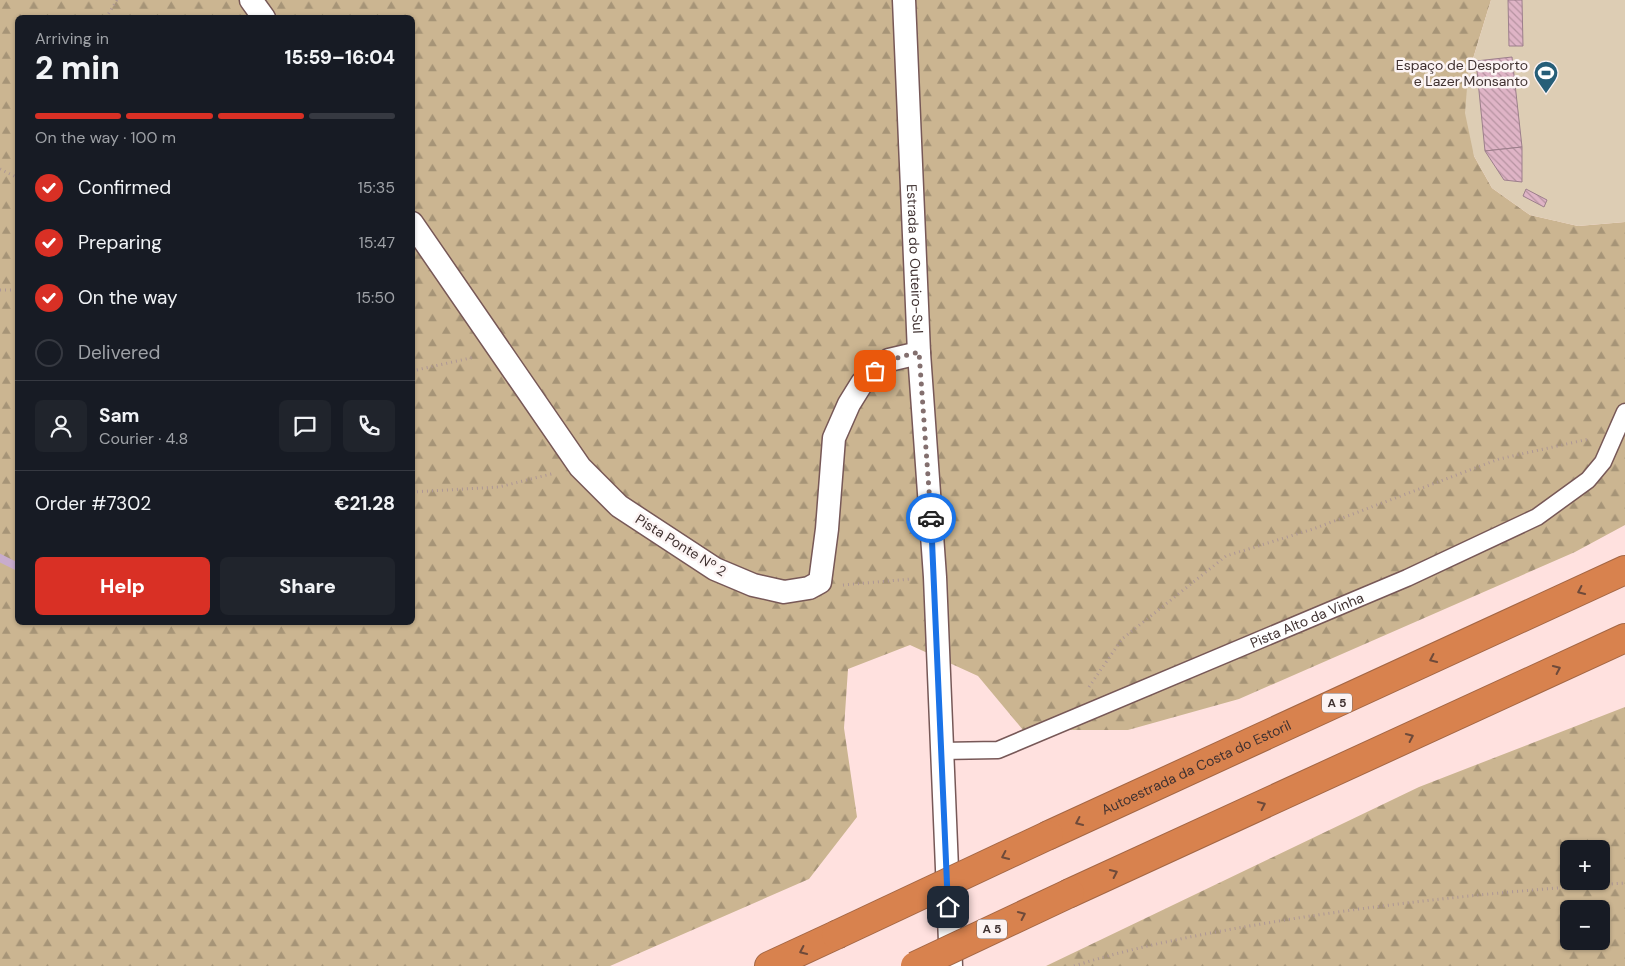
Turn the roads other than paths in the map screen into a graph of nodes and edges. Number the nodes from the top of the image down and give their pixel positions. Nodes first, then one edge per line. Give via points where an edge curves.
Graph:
1 (252, 0) edge
2 (904, 0) edge
3 (262, 15) edge
4 (415, 227) edge
5 (919, 352) junction
6 (1625, 412) edge
7 (1625, 570) edge
8 (1625, 638) edge
9 (1625, 653) edge
10 (1584, 657) junction
11 (941, 751) junction
12 (770, 966) edge
13 (915, 966) edge
14 (951, 966) edge

1 - 3 street
2 - 5 street, Estrada do Outeiro-Sul
4 - 5 street, Pista Ponte Nº 2 via 580,466 620,506 715,570 753,586 784,592 808,588 820,582 834,438 862,383 889,360
5 - 11 street, Estrada do Outeiro-Sul via 935,578
6 - 11 street, Pista Alto da Vinha via 1603,462 1588,480 1537,517 1407,578 998,750
7 -> 12 highway, Autoestrada da Costa do Estoril / A 5, bridge
8 - 10 highway, A 5
9 - 10 highway
13 -> 10 highway, A 5, bridge
11 - 14 street, Estrada do Outeiro-Sul

